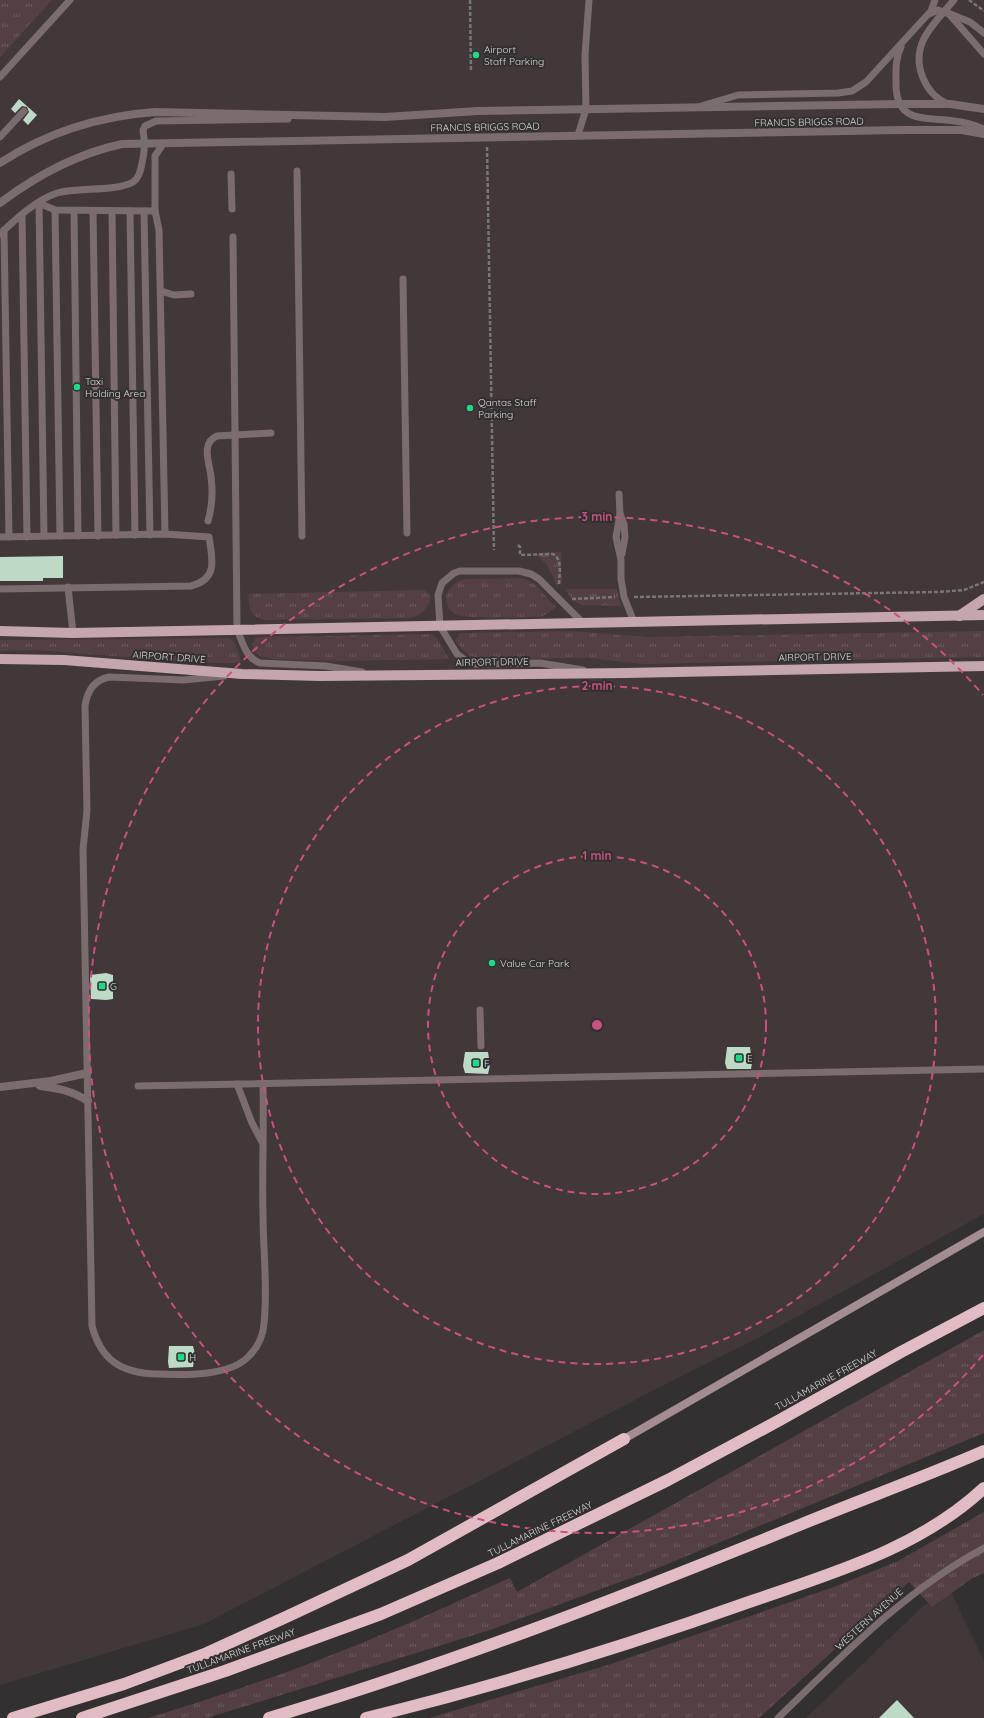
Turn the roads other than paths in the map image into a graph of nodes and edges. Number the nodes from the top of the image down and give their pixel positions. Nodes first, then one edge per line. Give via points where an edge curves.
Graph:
1 (70, 0) edge
2 (589, 0) edge
3 (935, 0) edge
4 (954, 0) edge
5 (944, 11) junction
6 (926, 17) junction
7 (984, 33) edge
8 (906, 38) junction
9 (984, 54) edge
10 (0, 77) edge
11 (900, 104) junction
12 (950, 104) junction
13 (696, 107) junction
14 (586, 109) junction
15 (984, 109) edge
16 (24, 111) dead end
17 (385, 117) junction
18 (984, 129) edge
19 (984, 134) edge
20 (578, 136) junction
21 (0, 138) edge
22 (163, 144) junction
23 (146, 145) junction
24 (0, 163) edge
25 (296, 171) dead end
26 (231, 174) dead end
27 (0, 203) edge
28 (39, 203) junction
29 (232, 209) dead end
30 (55, 210) junction
31 (74, 211) junction
32 (93, 211) junction
33 (112, 211) junction
34 (130, 211) junction
35 (144, 211) junction
36 (155, 211) junction
37 (22, 215) junction
38 (2, 232) edge
39 (233, 237) dead end
40 (403, 279) dead end
41 (161, 291) junction
42 (191, 294) dead end
43 (271, 433) dead end
44 (234, 434) junction
45 (619, 494) dead end
46 (208, 521) dead end
47 (407, 533) dead end
48 (165, 534) junction
49 (116, 535) junction
50 (135, 535) junction
51 (150, 535) junction
52 (44, 536) junction
53 (60, 536) junction
54 (78, 536) junction
55 (98, 536) junction
56 (302, 536) dead end
57 (0, 537) edge
58 (9, 537) junction
59 (27, 537) junction
60 (68, 587) junction
61 (0, 589) edge
62 (984, 599) edge
63 (984, 615) edge
64 (959, 616) junction
65 (582, 622) junction
66 (634, 622) junction
67 (440, 626) junction
68 (237, 630) junction
69 (0, 631) edge
70 (73, 633) junction
71 (0, 659) edge
72 (984, 666) edge
73 (596, 672) junction
74 (242, 674) junction
75 (382, 676) junction
76 (480, 1010) dead end
77 (481, 1046) dead end
78 (984, 1069) edge
79 (87, 1073) junction
80 (29, 1084) junction
81 (237, 1084) junction
82 (263, 1084) junction
83 (138, 1086) dead end
84 (0, 1087) edge
85 (88, 1101) junction
86 (262, 1142) junction
87 (984, 1232) edge
88 (984, 1308) edge
89 (624, 1439) joint
90 (984, 1451) edge
91 (984, 1488) edge
92 (984, 1548) edge
93 (13, 1718) edge
94 (82, 1718) edge
95 (269, 1718) edge
96 (366, 1718) edge
97 (778, 1718) edge

1 - 10 lane
2 - 14 lane
3 - 6 lane
4 - 5 lane
5 - 6 lane via 938,10
5 - 7 lane via 970,22
5 - 9 lane
5 - 12 lane via 922,42 918,60 925,85 940,100
6 - 8 lane
8 - 11 lane via 896,59 896,91
8 - 13 lane via 866,82 852,91 738,95
11 - 12 street, FRANCIS BRIGGS ROAD
11 - 13 street, FRANCIS BRIGGS ROAD
11 - 18 lane via 915,118 960,122
12 - 15 street, FRANCIS BRIGGS ROAD
13 - 14 street, FRANCIS BRIGGS ROAD
14 - 17 street, FRANCIS BRIGGS ROAD via 478,111
14 - 20 lane
16 - 21 lane
17 - 23 lane via 156,120 143,130
17 - 24 street, FRANCIS BRIGGS ROAD via 131,113 60,132
19 - 20 street, FRANCIS BRIGGS ROAD via 962,130 920,130
20 - 22 street, FRANCIS BRIGGS ROAD
22 - 23 street, FRANCIS BRIGGS ROAD
22 - 36 lane via 156,156
23 - 27 street, FRANCIS BRIGGS ROAD via 122,144 85,154 34,179
23 - 28 lane via 139,176 133,181 122,185 59,193
25 - 56 lane
26 - 29 lane
28 - 30 lane
28 - 37 lane
28 - 52 lane
30 - 31 lane
30 - 53 lane
31 - 32 lane
31 - 54 lane
32 - 33 lane
32 - 55 lane
33 - 34 lane
33 - 49 lane
34 - 35 lane
34 - 50 lane
35 - 36 lane
35 - 51 lane
36 - 41 lane via 159,230
37 - 38 lane
37 - 59 lane
38 - 58 lane
39 - 44 lane
40 - 47 lane
41 - 42 lane via 174,295
41 - 48 lane
43 - 44 lane
44 - 46 lane via 214,437 208,446 208,467 212,478
44 - 68 lane
45 - 66 lane via 625,537 621,579 624,597
48 - 51 lane
48 - 60 lane via 209,537 212,569 206,579 191,586
49 - 50 lane
49 - 55 lane
50 - 51 lane
52 - 53 lane
52 - 59 lane
53 - 54 lane
54 - 55 lane
57 - 58 lane
58 - 59 lane
60 - 61 lane
60 - 70 lane
62 - 64 main road
63 - 64 main road
64 - 66 main road
65 - 66 main road
65 - 67 main road
65 - 67 lane via 531,574 519,570 460,571 447,577 439,588
67 - 68 main road
67 - 73 lane via 453,650 468,662 540,663
68 - 70 main road
68 - 75 lane via 250,658 260,663 326,666
69 - 70 main road
71 - 74 main road, AIRPORT DRIVE via 64,660
72 - 73 main road, AIRPORT DRIVE
73 - 75 main road, AIRPORT DRIVE
74 - 75 main road, AIRPORT DRIVE
74 - 79 lane via 184,680 109,677 98,681 88,692 85,706 87,811 83,849
76 - 77 lane
78 - 82 lane
79 - 80 street
79 - 85 lane
80 - 84 street
80 - 85 street via 63,1089
81 - 82 lane
81 - 83 lane
81 - 86 lane
82 - 86 lane
85 - 86 lane via 92,1326 100,1347 114,1363 138,1374 197,1373 229,1368 249,1356 261,1338 264,1310
87 - 89 street
88 - 94 highway, TULLAMARINE FREEWAY via 668,1480 498,1564 381,1614 225,1671
89 - 93 highway via 408,1560 286,1618 207,1653 124,1684
90 - 95 highway via 637,1591 458,1658
91 - 96 highway via 914,1537 853,1566 587,1656
92 - 97 lane, WESTERN AVENUE via 928,1582 893,1609

